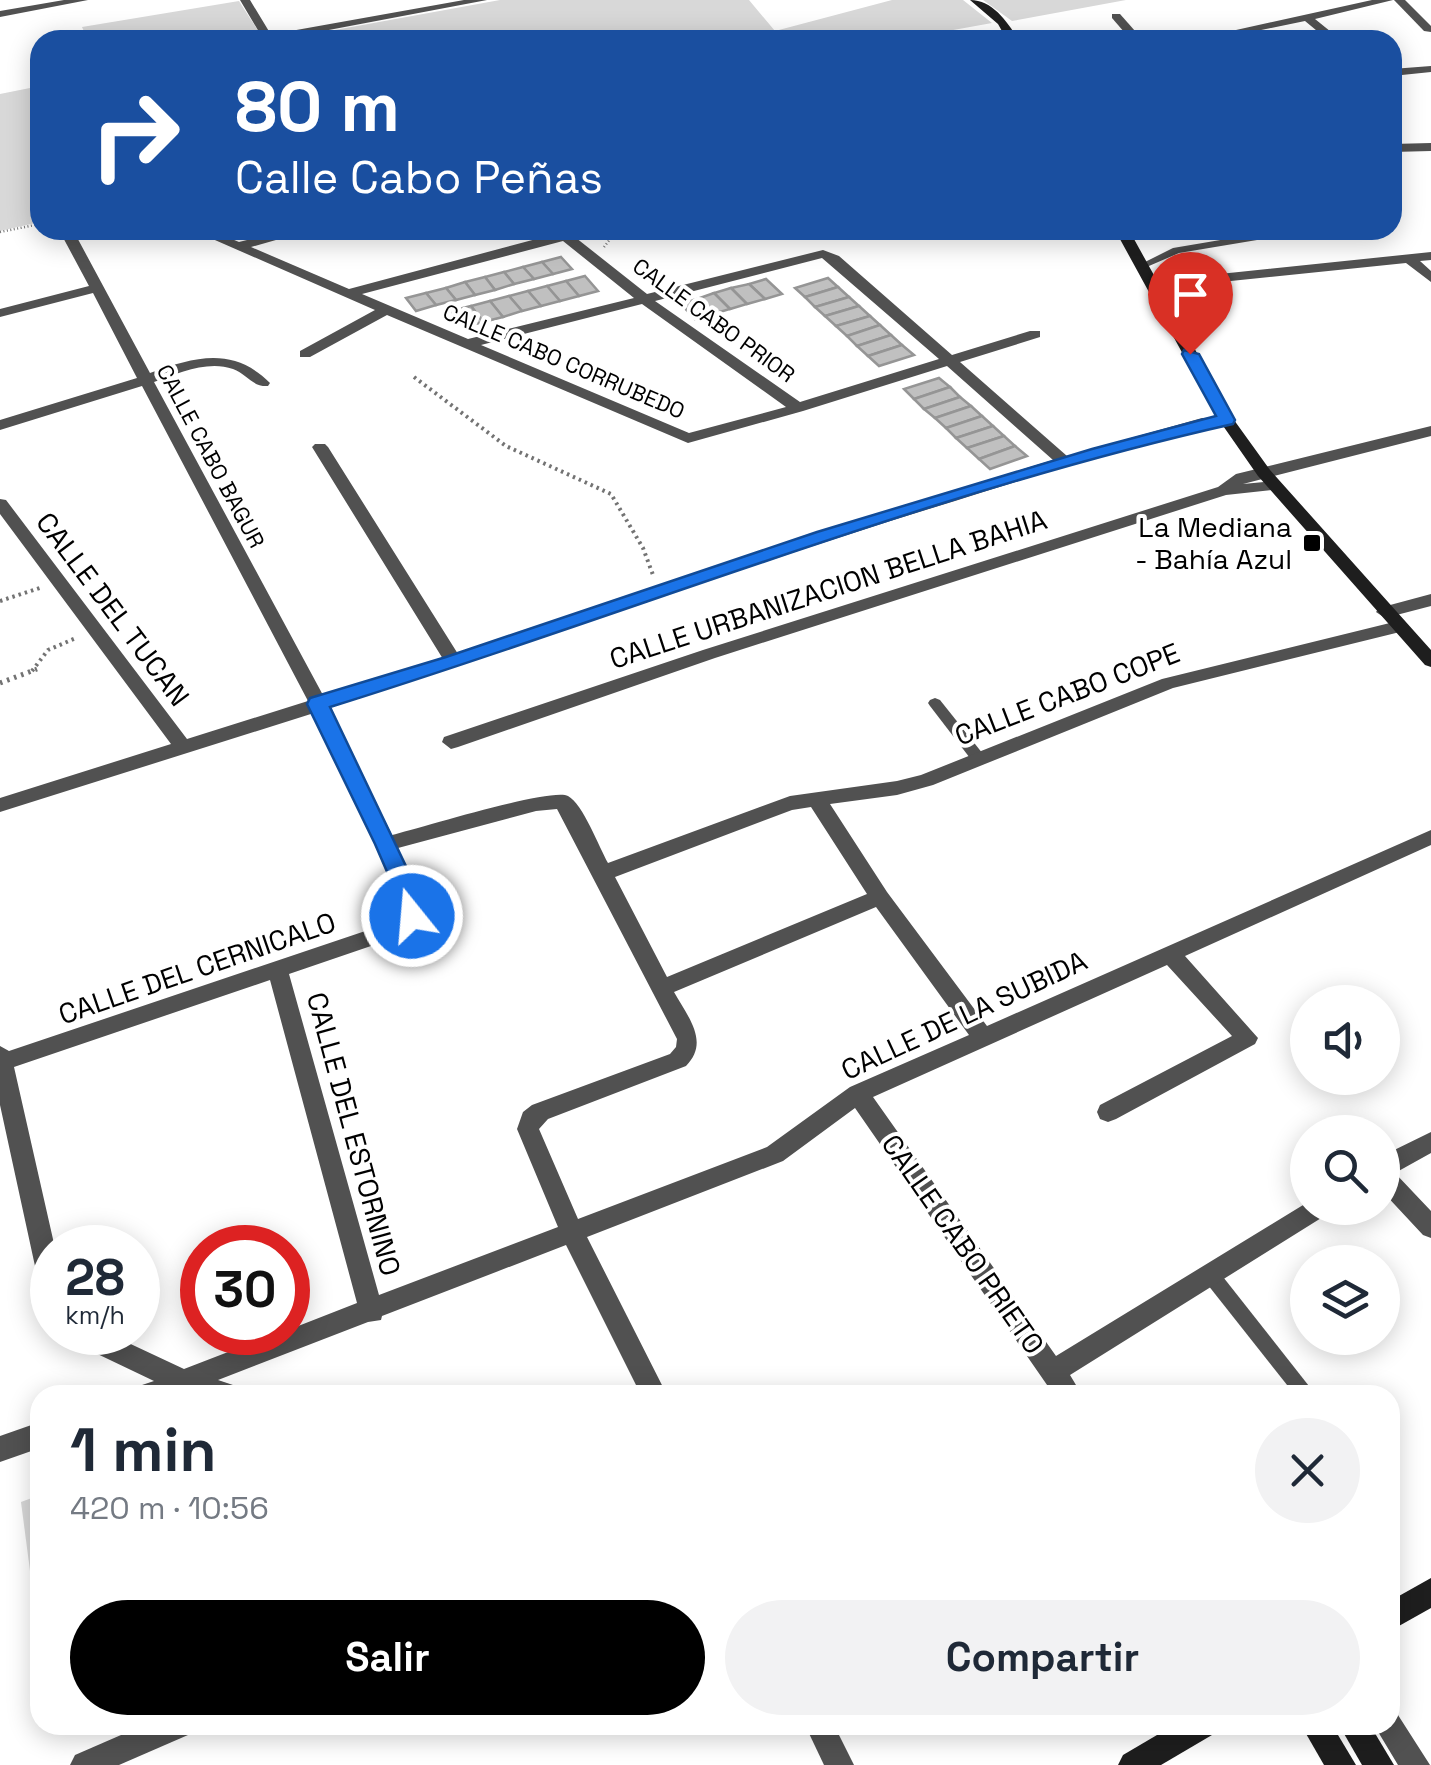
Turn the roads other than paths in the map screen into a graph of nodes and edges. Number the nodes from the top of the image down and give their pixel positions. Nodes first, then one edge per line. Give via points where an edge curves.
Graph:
1 (83, 0) edge
2 (245, 0) edge
3 (482, 0) edge
4 (975, 0) edge
5 (1302, 0) edge
6 (1388, 0) edge
7 (1399, 0) edge
8 (0, 14) edge
9 (1116, 16) dead end
10 (1315, 16) junction
11 (1255, 27) junction
12 (1428, 29) dead end
13 (264, 30) edge
14 (313, 30) edge
15 (1007, 30) edge
16 (1128, 30) edge
17 (1242, 30) edge
18 (1258, 30) edge
19 (1327, 30) edge
20 (1431, 69) edge
21 (1402, 71) edge
22 (1431, 147) edge
23 (1402, 148) edge
24 (71, 240) edge
25 (221, 240) edge
26 (265, 240) edge
27 (538, 240) edge
28 (571, 240) edge
29 (1128, 240) edge
30 (1240, 240) edge
31 (237, 247) junction
32 (1431, 256) edge
33 (1409, 258) junction
34 (1142, 266) junction
35 (1431, 278) edge
36 (1153, 285) junction
37 (96, 288) junction
38 (350, 294) junction
39 (644, 300) junction
40 (387, 309) junction
41 (0, 312) edge
42 (1035, 334) dead end
43 (467, 344) junction
44 (306, 354) dead end
45 (949, 361) junction
46 (144, 378) junction
47 (264, 383) dead end
48 (798, 408) junction
49 (1227, 420) junction
50 (0, 425) edge
51 (1431, 431) edge
52 (320, 446) dead end
53 (1064, 462) junction
54 (1263, 472) junction
55 (1275, 486) junction
56 (1224, 490) junction
57 (0, 504) edge
58 (1431, 600) edge
59 (1391, 619) junction
60 (1431, 661) edge
61 (454, 662) junction
62 (318, 704) junction
63 (935, 704) dead end
64 (451, 742) dead end
65 (182, 746) junction
66 (978, 758) junction
67 (815, 797) junction
68 (0, 805) edge
69 (1431, 837) edge
70 (386, 844) junction
71 (603, 874) junction
72 (880, 897) junction
73 (1170, 954) junction
74 (278, 971) junction
75 (660, 988) junction
76 (981, 1035) junction
77 (1, 1060) edge
78 (858, 1094) junction
79 (1108, 1112) dead end
80 (1431, 1142) edge
81 (1400, 1161) edge
82 (1400, 1192) edge
83 (38, 1225) edge
84 (1290, 1225) edge
85 (1431, 1227) edge
86 (573, 1234) junction
87 (1210, 1274) junction
88 (372, 1312) junction
89 (126, 1355) edge
90 (1052, 1372) junction
91 (184, 1382) junction
92 (176, 1385) edge
93 (194, 1385) edge
94 (649, 1385) edge
95 (1062, 1385) edge
96 (1299, 1385) edge
97 (30, 1438) edge
98 (0, 1449) edge
99 (1431, 1592) edge
100 (1400, 1610) edge
101 (154, 1735) edge
102 (824, 1735) edge
103 (1177, 1735) edge
104 (1322, 1735) edge
105 (1360, 1735) edge
106 (1394, 1735) edge
107 (84, 1765) edge
108 (839, 1765) edge
109 (1133, 1765) edge
110 (1341, 1765) edge
111 (1379, 1765) edge
112 (1414, 1765) edge

1 - 8 street
2 - 13 street
3 - 14 street
4 - 15 street
5 - 10 street
6 - 10 street
7 - 12 street
9 - 16 street
10 - 11 street
10 - 19 street
11 - 17 street
11 - 18 street
20 - 21 street
22 - 23 street
24 - 37 street, CALLE CABO BAGUR
25 - 31 street, CALLE CABO CORRUBEDO
26 - 31 street
27 - 38 street
28 - 39 street, CALLE CABO PRIOR
29 - 34 street
30 - 34 lane via 1177,250
31 - 38 street, CALLE CABO CORRUBEDO
32 - 33 street
33 - 35 street
33 - 36 street
34 - 36 street
36 - 49 street
37 - 41 street
37 - 46 street, CALLE CABO BAGUR
38 - 40 street, CALLE CABO CORRUBEDO
39 - 43 street
39 - 45 street via 823,254
39 - 48 street, CALLE CABO PRIOR
40 - 43 street, CALLE CABO CORRUBEDO
40 - 44 street
42 - 45 street, CALLE CABO CORRUBEDO
43 - 48 street, CALLE CABO CORRUBEDO via 678,437 708,436
45 - 48 street, CALLE CABO CORRUBEDO
45 - 53 street
46 - 47 street via 216,360 236,364
46 - 50 street
46 - 62 street, CALLE CABO BAGUR
49 - 53 street
49 - 54 street
51 - 54 street, CALLE URBANIZACION BELLA BAHIA
52 - 61 street
53 - 61 street
54 - 55 street
54 - 56 street, CALLE URBANIZACION BELLA BAHIA
55 - 56 street, CALLE URBANIZACION BELLA BAHIA
55 - 59 street
56 - 64 street, CALLE URBANIZACION BELLA BAHIA
57 - 65 street, CALLE DEL TUCAN
58 - 59 street, CALLE CABO COPE
59 - 60 street
59 - 66 street, CALLE CABO COPE via 1168,683
61 - 62 street
62 - 65 street
62 - 70 street, CALLE DEL CERNICALO
63 - 66 lane
65 - 68 street
66 - 67 street, CALLE CABO COPE via 897,788
67 - 71 street, CALLE CABO COPE
67 - 72 street
69 - 73 street, CALLE DE LA SUBIDA
70 - 71 street via 562,801
70 - 74 street, CALLE DEL CERNICALO via 413,904 408,922
71 - 75 street
72 - 75 street
72 - 76 street
73 - 76 street, CALLE DE LA SUBIDA
73 - 79 street via 1247,1038
74 - 77 street, CALLE DEL CERNICALO
74 - 88 street, CALLE DEL ESTORNINO
75 - 86 street via 688,1039 683,1056 540,1112 529,1124
76 - 78 street, CALLE DE LA SUBIDA
77 - 83 street
78 - 86 street, CALLE DE LA SUBIDA via 775,1154
78 - 90 street, CALLE CABO PRIETO
80 - 81 street
82 - 85 street
84 - 87 street
86 - 88 street, CALLE DE LA SUBIDA
86 - 94 street
87 - 90 street
87 - 96 lane
88 - 91 street, CALLE DE LA SUBIDA
89 - 91 street
90 - 95 street, CALLE CABO PRIETO
91 - 92 street, CALLE DE LA SUBIDA
91 - 93 street
97 - 98 street
99 - 100 street
101 - 107 street
102 - 108 street
103 - 109 street
104 - 110 street
105 - 111 street
106 - 112 street

